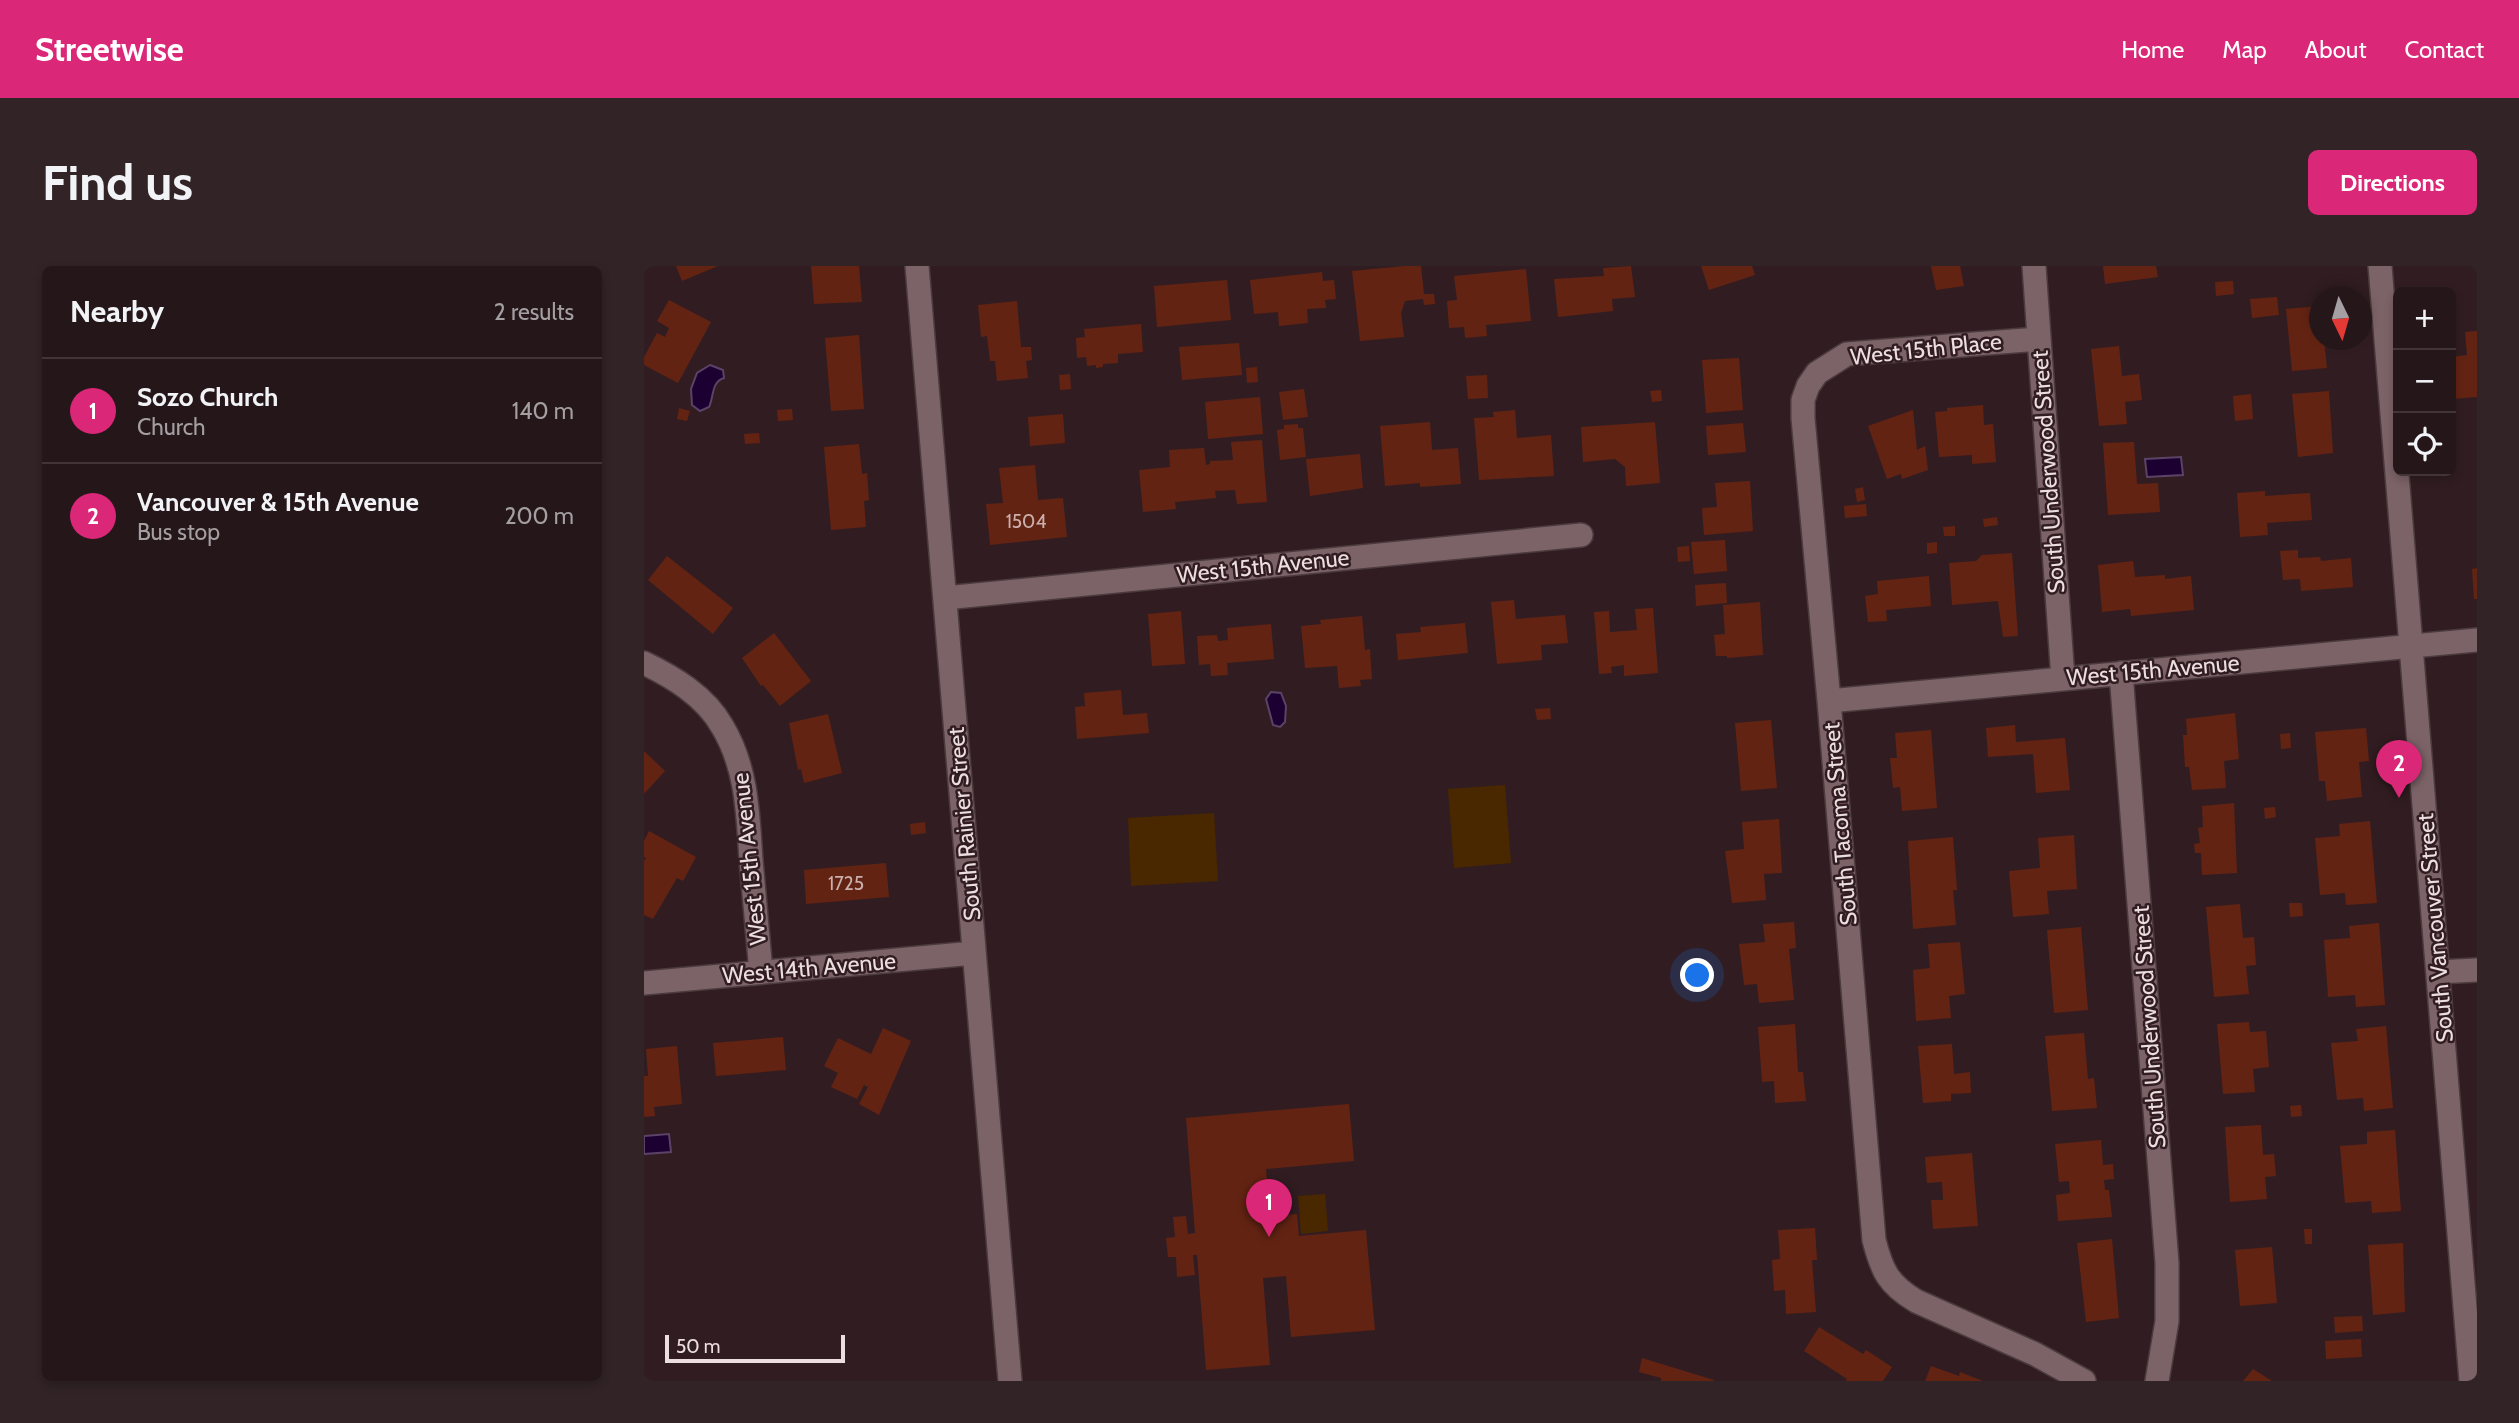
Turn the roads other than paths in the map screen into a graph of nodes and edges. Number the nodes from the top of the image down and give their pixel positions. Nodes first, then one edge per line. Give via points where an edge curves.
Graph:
1 (917, 266) edge
2 (2034, 266) edge
3 (2380, 266) edge
4 (2039, 339) junction
5 (1817, 373) joint
6 (1581, 536) dead end
7 (945, 597) junction
8 (2477, 640) edge
9 (2412, 646) junction
10 (644, 663) edge
11 (2121, 673) junction
12 (2063, 679) junction
13 (1829, 701) junction
14 (974, 953) junction
15 (2477, 970) edge
16 (761, 972) junction
17 (2438, 972) junction
18 (644, 983) edge
19 (1010, 1381) edge
20 (2084, 1381) edge
21 (2157, 1381) edge
22 (2471, 1381) edge

1 - 7 street, South Rainier Street
2 - 4 street, South Underwood Street
3 - 9 street, South Vancouver Street
4 - 5 street, West 15th Place via 1847,354
4 - 12 street, South Underwood Street
5 - 13 street, South Tacoma Street via 1805,393 1802,418
6 - 7 street, West 15th Avenue
7 - 14 street, South Rainier Street
8 - 9 street, West 15th Avenue
9 - 11 street, West 15th Avenue
9 - 17 street, South Vancouver Street
10 - 16 street, West 15th Avenue via 673,677 704,703 722,724 734,750 745,785
11 - 12 street, West 15th Avenue
11 - 21 street, South Underwood Street via 2167,1263 2167,1321
12 - 13 street, West 15th Avenue
13 - 20 street, South Tacoma Street via 1874,1240 1880,1263 1899,1290 1916,1301
14 - 16 street, West 14th Avenue
14 - 19 street, South Rainier Street
15 - 17 street
16 - 18 street, West 14th Avenue
17 - 22 street, South Vancouver Street

